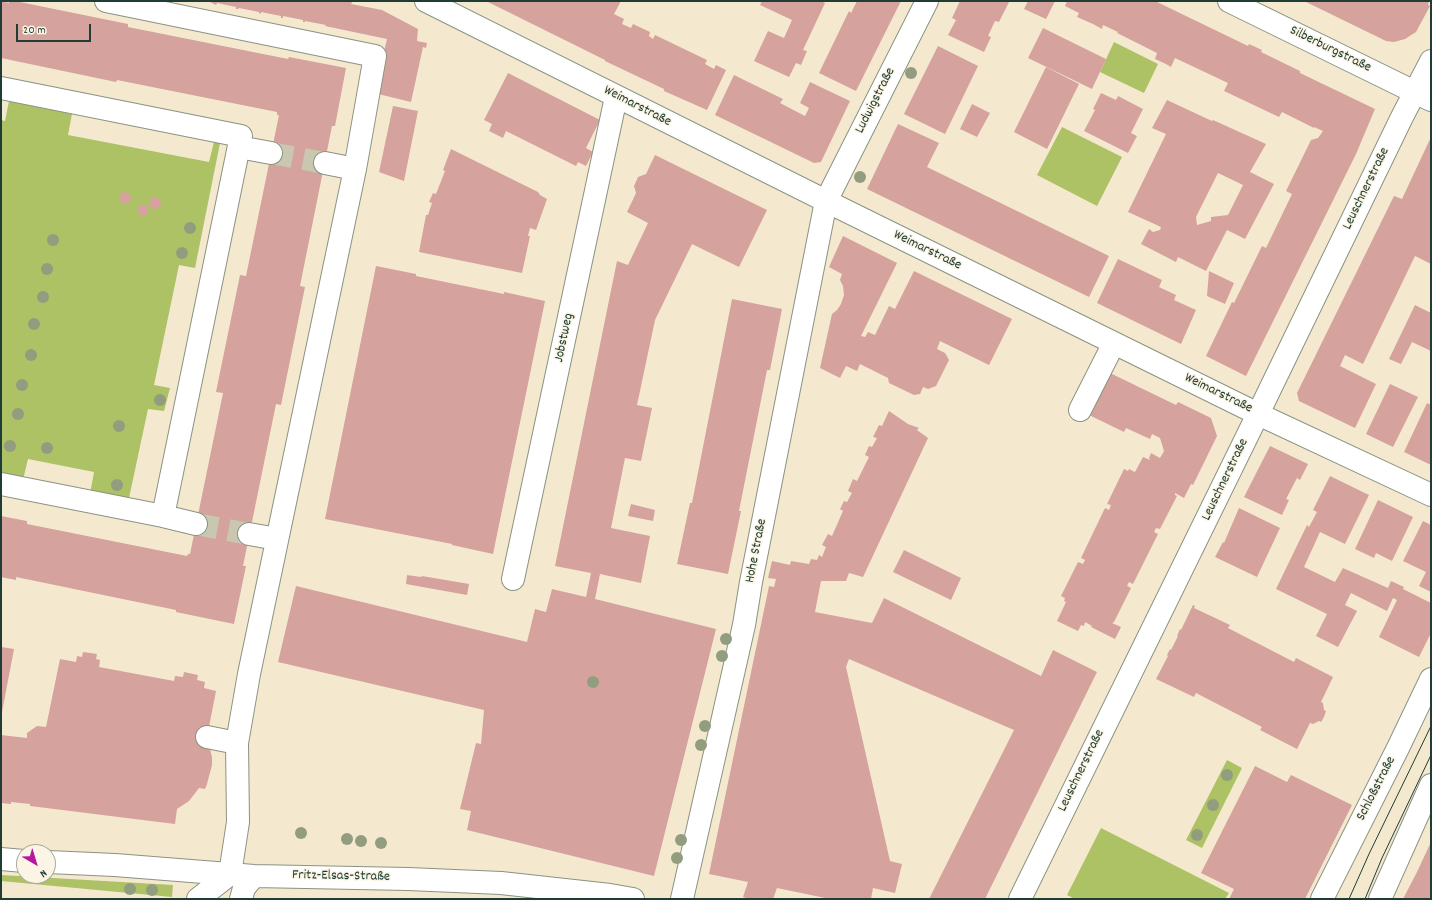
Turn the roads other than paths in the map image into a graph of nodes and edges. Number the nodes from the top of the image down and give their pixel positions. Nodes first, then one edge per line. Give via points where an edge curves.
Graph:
1 (106, 1) edge
2 (426, 1) edge
3 (927, 1) edge
4 (1229, 1) edge
5 (1431, 61) edge
6 (1, 88) edge
7 (1423, 96) edge
8 (616, 97) junction
9 (239, 147) junction
10 (271, 153) tunnel mouth
11 (325, 163) tunnel mouth
12 (355, 169) junction
13 (826, 201) junction
14 (1114, 343) junction
15 (1080, 410) dead end
16 (1258, 414) junction
17 (1, 484) edge
18 (1431, 495) edge
19 (163, 516) junction
20 (196, 524) tunnel mouth
21 (249, 534) tunnel mouth
22 (277, 539) junction
23 (513, 579) dead end
24 (1431, 679) edge
25 (207, 737) dead end
26 (237, 743) junction
27 (1431, 785) edge
28 (1, 859) edge
29 (16, 860) edge
30 (56, 862) edge
31 (230, 874) junction
32 (254, 876) junction
33 (198, 899) edge
34 (241, 899) edge
35 (633, 899) edge
36 (682, 899) edge
37 (1020, 899) edge
38 (1322, 899) edge
39 (1380, 899) edge

1 - 12 street via 375,56
2 - 8 street, Weimarstraße
3 - 13 street, Ludwigstraße
4 - 7 street, Silberburgstraße
5 - 7 street, Leuschnerstraße
6 - 9 street via 241,136
7 - 16 street, Leuschnerstraße
8 - 13 street, Weimarstraße
8 - 23 street, Jobstweg
9 - 10 street
9 - 19 street
11 - 12 street
12 - 22 street
13 - 14 street, Weimarstraße
13 - 36 street, Hohe Straße via 744,625
14 - 15 street
14 - 16 street, Weimarstraße
16 - 18 street, Weimarstraße
16 - 37 street, Leuschnerstraße
17 - 19 street
19 - 20 street
21 - 22 street
22 - 26 street
24 - 38 street, Schloßstraße
25 - 26 street
26 - 31 street via 238,822
27 - 39 street
28 - 29 street
30 - 31 street, Fritz-Elsas-Straße
31 - 32 street, Fritz-Elsas-Straße
31 - 33 street
32 - 34 street via 244,888
32 - 35 street, Fritz-Elsas-Straße via 501,883

